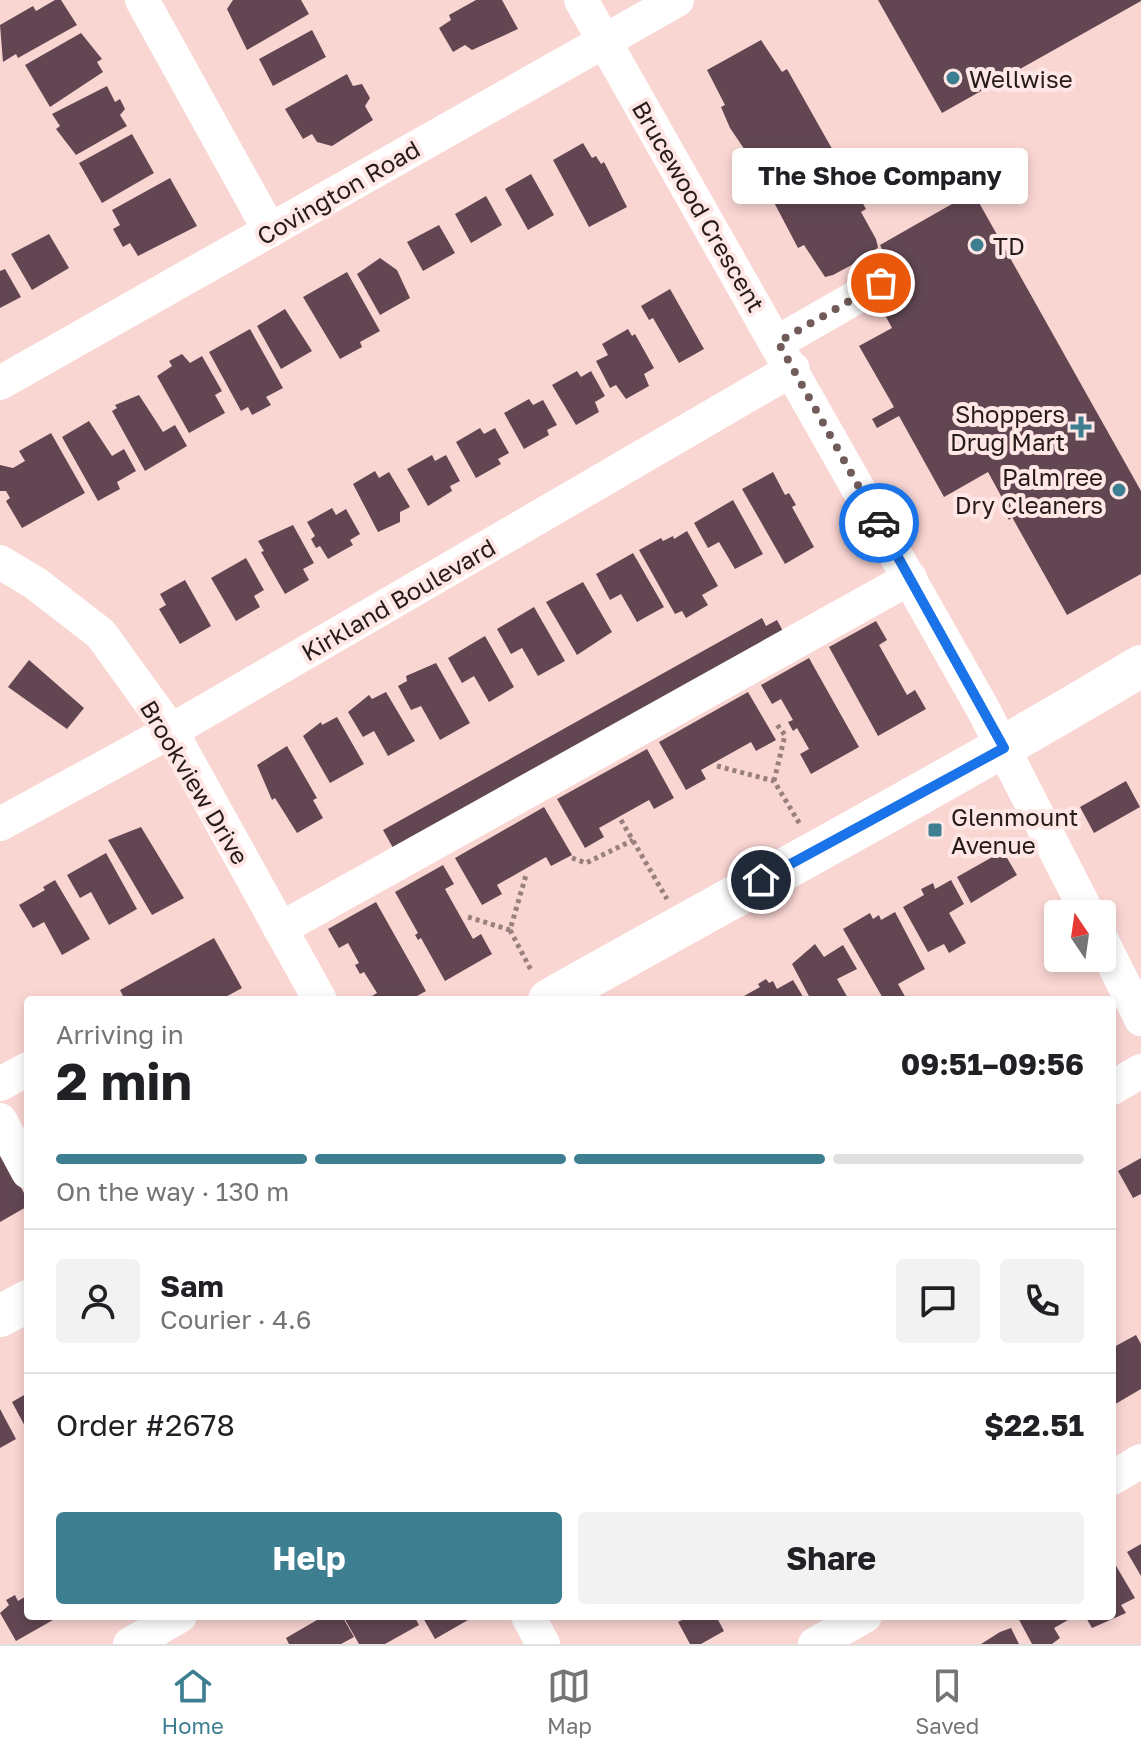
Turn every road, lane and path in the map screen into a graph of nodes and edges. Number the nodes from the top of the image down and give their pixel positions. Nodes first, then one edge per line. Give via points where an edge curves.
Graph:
1 (142, 0) edge
2 (581, 0) edge
3 (677, 0) edge
4 (604, 40) junction
5 (270, 231) junction
6 (881, 283) dead end
7 (786, 356) junction
8 (0, 383) edge
9 (0, 562) edge
10 (910, 578) junction
11 (1141, 666) edge
12 (775, 722) dead end
13 (171, 731) junction
14 (1004, 748) junction
15 (717, 766) dead end
16 (774, 781) junction
17 (621, 820) dead end
18 (0, 824) edge
19 (633, 840) junction
20 (815, 850) junction
21 (572, 858) dead end
22 (526, 875) dead end
23 (1081, 900) edge
24 (468, 917) dead end
25 (682, 925) junction
26 (280, 929) junction
27 (510, 930) junction
28 (1116, 969) edge
29 (542, 988) edge
30 (318, 996) edge
31 (1141, 1019) edge
32 (24, 1071) edge
33 (1141, 1071) edge
34 (0, 1084) edge
35 (1116, 1086) edge
36 (0, 1120) edge
37 (24, 1165) edge
38 (24, 1303) edge
39 (0, 1316) edge
40 (1141, 1461) edge
41 (1116, 1476) edge
42 (173, 1620) edge
43 (530, 1620) edge
44 (858, 1620) edge
45 (130, 1644) edge
46 (543, 1644) edge
47 (815, 1644) edge

1 - 5 street
2 - 4 street, Brucewood Crescent
3 - 4 street, Covington Road
4 - 5 street, Covington Road
4 - 7 street, Brucewood Crescent
5 - 8 street, Covington Road
6 - 7 street, Kirkland Boulevard
7 - 10 street, Brucewood Crescent
7 - 13 street, Kirkland Boulevard
9 - 13 street, Brookview Drive via 101,634
10 - 14 street, Brucewood Crescent
10 - 26 street
11 - 14 main road
12 - 16 path via 785,735
13 - 18 street, Kirkland Boulevard
13 - 26 street, Brookview Drive
14 - 20 main road
14 - 23 street
15 - 16 path
16 - 20 path
17 - 19 path
19 - 21 path via 586,863
19 - 25 path
20 - 25 main road
22 - 27 path
24 - 27 path
25 - 29 main road
26 - 30 street, Brookview Drive
27 - 29 path
28 - 31 street
32 - 34 street
33 - 35 street
36 - 37 street
38 - 39 main road
40 - 41 street
42 - 45 street
43 - 46 street
44 - 47 street

